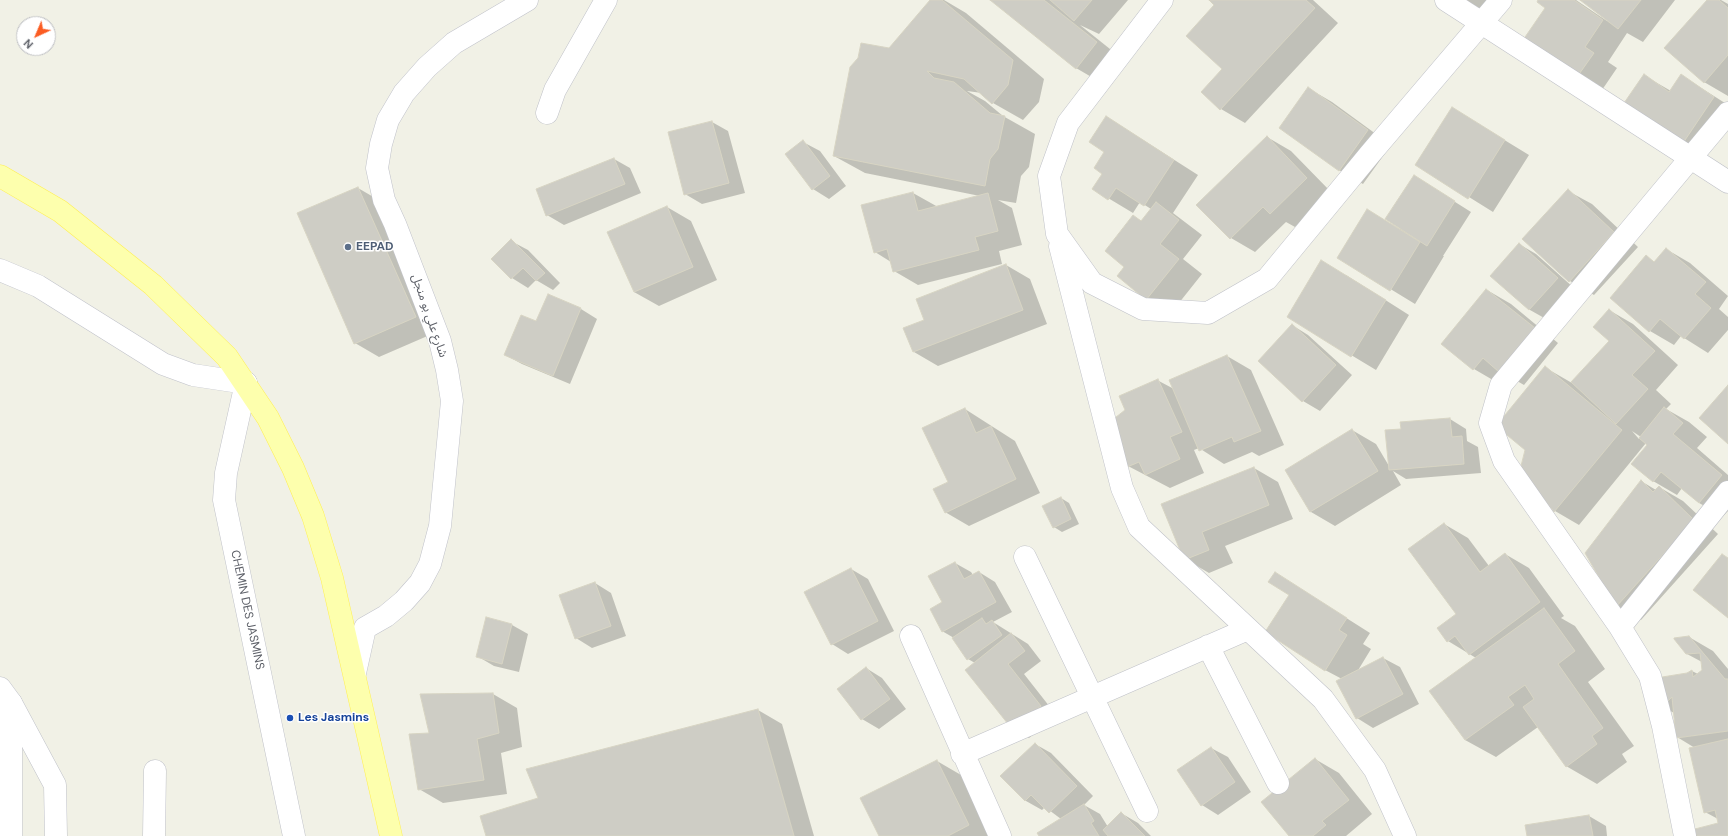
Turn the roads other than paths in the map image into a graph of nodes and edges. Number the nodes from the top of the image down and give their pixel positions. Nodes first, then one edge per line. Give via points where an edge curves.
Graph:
1 (527, 0) edge
2 (606, 0) edge
3 (1162, 0) edge
4 (1446, 0) edge
5 (1501, 0) edge
6 (1482, 22) junction
7 (1728, 112) edge
8 (547, 113) dead end
9 (1692, 158) junction
10 (0, 176) edge
11 (1728, 182) edge
12 (1057, 234) junction
13 (0, 270) edge
14 (246, 383) junction
15 (1728, 492) edge
16 (1025, 557) dead end
17 (1620, 627) junction
18 (1248, 629) junction
19 (911, 636) dead end
20 (1208, 646) junction
21 (355, 673) junction
22 (6, 696) edge
23 (1091, 698) junction
24 (962, 754) junction
25 (155, 771) dead end
26 (1278, 783) dead end
27 (1147, 811) dead end
28 (11, 836) edge
29 (56, 836) edge
30 (154, 836) edge
31 (294, 836) edge
32 (392, 836) edge
33 (1000, 836) edge
34 (1405, 836) edge
35 (1685, 836) edge

1 - 21 street, شارع علي بو منجل via 454,43 427,67 404,93 388,120 381,144 377,168 384,200 440,341 452,401 440,526 430,564 420,583 404,600 386,616 365,628
2 - 8 street via 555,90
3 - 12 street via 1068,123 1048,176
4 - 6 street
5 - 6 street
6 - 9 street
6 - 12 street via 1267,279 1208,313 1143,309 1092,283
7 - 9 street
9 - 11 street
9 - 17 street via 1501,385 1490,423 1504,461
10 - 14 main road via 60,210 153,285 227,357
12 - 18 street via 1122,488 1139,527
13 - 14 street via 38,286 163,364 193,375
14 - 21 main road via 268,418 313,516 332,578
14 - 31 street, CHEMIN DES JASMINS via 226,473 224,500
15 - 17 street
16 - 23 street
17 - 35 street via 1650,676 1663,726
18 - 20 street
18 - 34 street via 1324,699 1375,770
19 - 24 street
20 - 23 street
20 - 26 street
21 - 32 main road
22 - 28 street
22 - 29 street via 55,785
23 - 24 street
23 - 27 street
24 - 33 street
25 - 30 street

